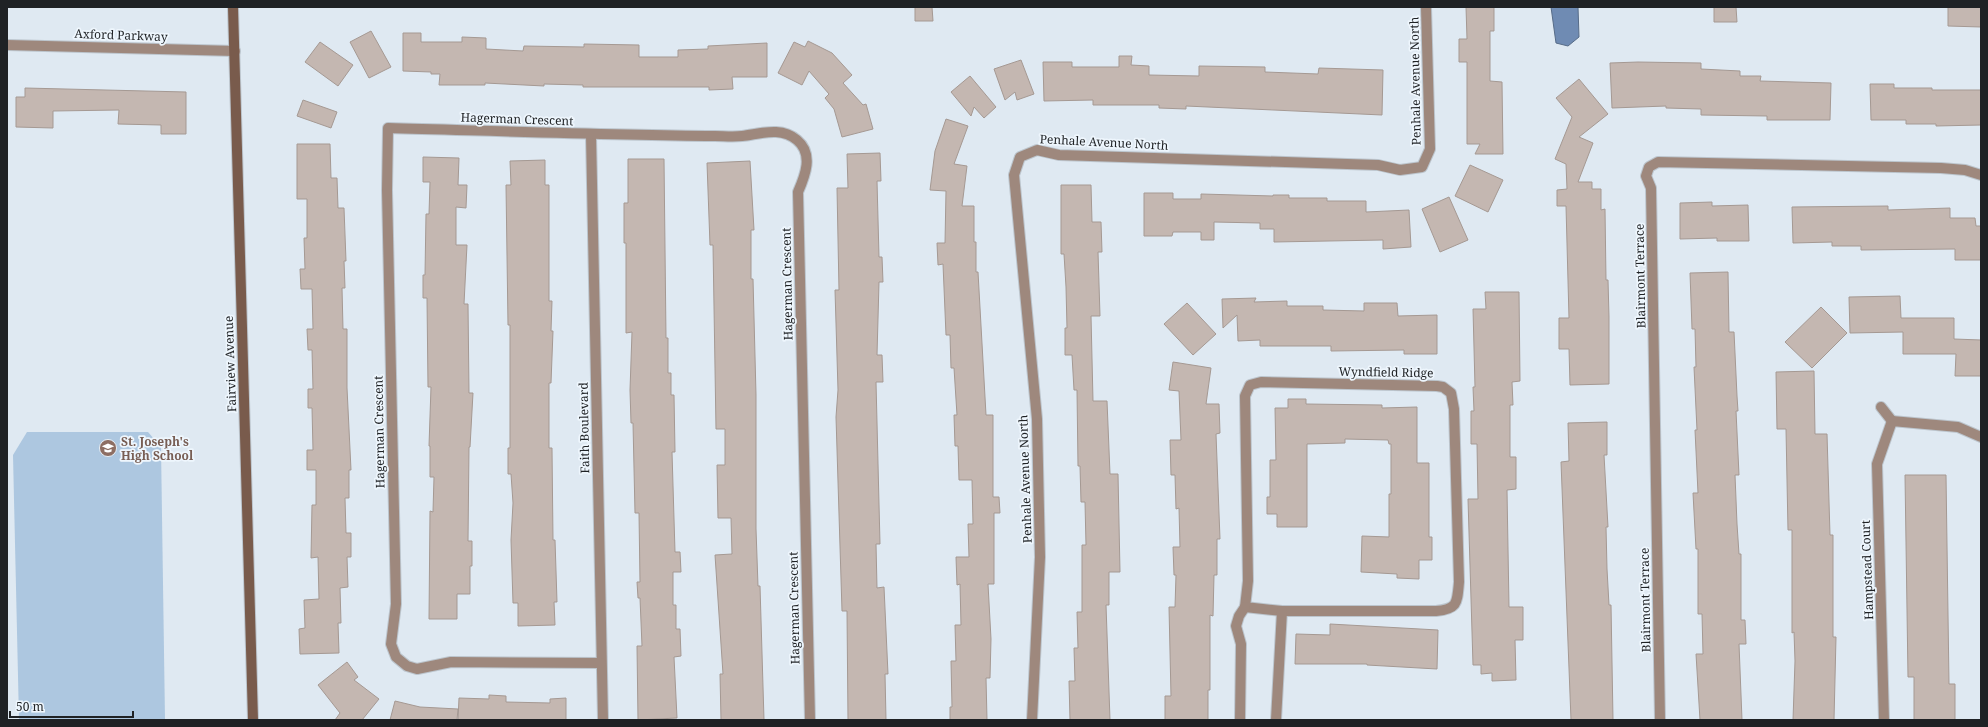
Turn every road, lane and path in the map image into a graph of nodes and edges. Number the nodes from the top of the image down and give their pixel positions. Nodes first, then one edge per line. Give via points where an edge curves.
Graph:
1 (233, 7) edge
2 (1426, 7) edge
3 (7, 45) edge
4 (235, 51) junction
5 (591, 135) junction
6 (1981, 175) edge
7 (1881, 407) dead end
8 (1892, 421) junction
9 (1981, 437) edge
10 (1245, 607) junction
11 (1282, 611) junction
12 (601, 663) junction
13 (253, 720) edge
14 (603, 720) edge
15 (810, 720) edge
16 (1032, 720) edge
17 (1240, 720) edge
18 (1276, 720) edge
19 (1660, 720) edge
20 (1884, 720) edge

1 - 4 main road, Fairview Avenue
2 - 16 street, Penhale Avenue North via 1430,149 1422,166 1400,170 1378,165 1060,155 1038,150 1020,157 1014,175 1036,419 1040,557
3 - 4 street, Axford Parkway
4 - 13 main road, Fairview Avenue
5 - 12 street, Faith Boulevard
5 - 12 street, Hagerman Crescent via 388,128 387,190 396,604 391,644 396,657 407,666 417,668 451,662
5 - 15 street, Hagerman Crescent via 741,137 776,132 797,139 804,148 807,160 805,175 798,192
6 - 19 street, Blairmont Terrace via 1965,170 1941,168 1658,162 1649,167 1646,176 1651,188
7 - 8 street
8 - 9 street via 1958,427
8 - 20 street, Hampstead Court via 1877,464
10 - 11 street, Wyndfield Ridge
10 - 11 street, Wyndfield Ridge via 1248,581 1245,396 1250,385 1261,382 1437,386 1448,389 1454,409 1459,582 1454,606 1451,609 1436,611
10 - 17 street, Wyndfield Ridge via 1236,626 1241,644
11 - 18 street
12 - 14 street, Faith Boulevard

